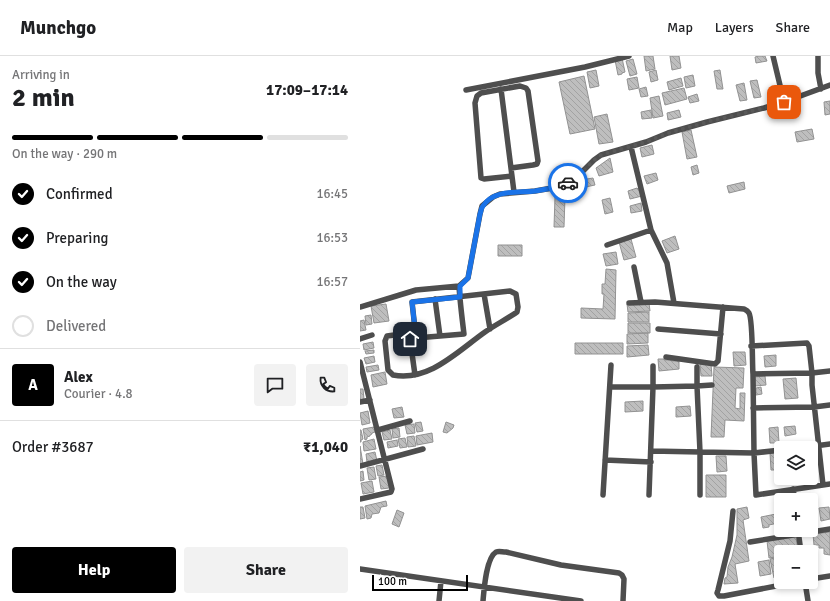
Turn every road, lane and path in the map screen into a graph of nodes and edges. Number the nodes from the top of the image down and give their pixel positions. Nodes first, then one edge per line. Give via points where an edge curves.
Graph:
1 (628, 56) edge
2 (773, 56) edge
3 (818, 56) edge
4 (619, 57) edge
5 (830, 85) edge
6 (821, 88) junction
7 (501, 89) junction
8 (466, 90) dead end
9 (784, 102) junction
10 (631, 147) junction
11 (511, 168) junction
12 (512, 176) junction
13 (514, 192) junction
14 (651, 230) junction
15 (607, 245) dead end
16 (634, 267) dead end
17 (460, 286) junction
18 (413, 291) junction
19 (484, 294) junction
20 (460, 297) junction
21 (435, 299) junction
22 (412, 302) junction
23 (641, 302) junction
24 (629, 303) dead end
25 (674, 303) junction
26 (360, 307) edge
27 (723, 307) junction
28 (490, 329) junction
29 (658, 329) dead end
30 (464, 334) junction
31 (721, 334) junction
32 (372, 335) dead end
33 (440, 336) junction
34 (413, 338) junction
35 (360, 339) edge
36 (472, 342) junction
37 (751, 346) junction
38 (666, 357) dead end
39 (360, 362) edge
40 (612, 365) dead end
41 (653, 366) dead end
42 (697, 367) dead end
43 (361, 371) edge
44 (830, 371) edge
45 (753, 374) junction
46 (812, 374) junction
47 (415, 375) junction
48 (712, 385) dead end
49 (697, 386) junction
50 (610, 387) junction
51 (653, 387) junction
52 (370, 400) junction
53 (360, 402) edge
54 (830, 405) edge
55 (814, 407) junction
56 (753, 408) junction
57 (410, 421) dead end
58 (378, 430) junction
59 (817, 441) edge
60 (830, 444) edge
61 (818, 446) joint
62 (423, 449) dead end
63 (651, 451) junction
64 (774, 451) edge
65 (700, 452) junction
66 (754, 453) junction
67 (385, 459) junction
68 (605, 460) junction
69 (650, 462) junction
70 (360, 466) edge
71 (830, 484) edge
72 (823, 485) junction
73 (793, 489) junction
74 (794, 493) edge
75 (700, 494) dead end
76 (603, 495) dead end
77 (649, 495) dead end
78 (360, 499) edge
79 (734, 511) dead end
80 (830, 529) edge
81 (818, 530) edge
82 (774, 537) edge
83 (750, 542) dead end
84 (360, 569) edge
85 (830, 576) edge
86 (818, 578) edge
87 (441, 581) junction
88 (774, 586) edge
89 (484, 588) junction
90 (806, 589) edge
91 (439, 601) edge
92 (483, 601) edge
93 (581, 601) edge
94 (623, 601) edge
95 (808, 601) edge

1 - 4 street
2 - 9 street
3 - 6 street
4 - 8 street via 585,67
5 - 6 street
6 - 9 street
7 - 11 street
7 - 11 street via 520,86 528,91 538,159 537,164
7 - 12 street via 481,93 474,103 480,175 484,179
9 - 10 street via 668,133
10 - 13 street via 601,155 566,184 535,191
10 - 14 street
11 - 12 street
12 - 13 street
13 - 17 street via 493,197 482,206 468,278
14 - 15 street
14 - 25 street via 667,262
16 - 23 street
17 - 18 street
17 - 20 street
18 - 22 street
18 - 26 street
19 - 20 street
19 - 28 street
19 - 28 street via 510,291 516,294 517,312
20 - 21 street
20 - 30 street
21 - 22 street
21 - 33 street
22 - 34 street
23 - 24 street
23 - 25 street
25 - 27 street
27 - 31 street
27 - 37 street via 747,311 750,319
28 - 36 street
29 - 31 street
30 - 33 street
30 - 36 street
31 - 38 street via 718,361 715,364
32 - 35 street
33 - 34 street
34 - 47 street
34 - 47 street via 409,333 387,336 385,341 388,370 397,376
36 - 47 street via 440,365
37 - 45 street
37 - 46 street via 807,343
39 - 43 street
40 - 50 street
41 - 51 street
42 - 49 street
43 - 52 street
44 - 46 street
45 - 46 street
45 - 56 street
46 - 55 street
48 - 49 street
49 - 51 street
49 - 65 street
50 - 51 street
50 - 68 street
51 - 63 street
52 - 53 street
52 - 58 street
54 - 55 street
55 - 56 street
55 - 59 street
56 - 66 street
57 - 58 street
58 - 67 street
60 - 61 street
61 - 72 street
62 - 67 street
63 - 65 street
63 - 69 street
64 - 66 street
65 - 66 street
65 - 75 street
66 - 73 street via 756,495
67 - 70 street
67 - 78 street via 392,491
68 - 69 street
68 - 76 street
69 - 77 street
71 - 72 street
72 - 73 street
73 - 74 street
79 - 88 street via 717,593 724,596
80 - 81 street
82 - 83 street
84 - 87 street
85 - 86 street
87 - 89 street
87 - 91 street
89 - 92 street
89 - 93 street
89 - 94 street via 490,560 499,551 561,565 619,573 624,579
90 - 95 street

